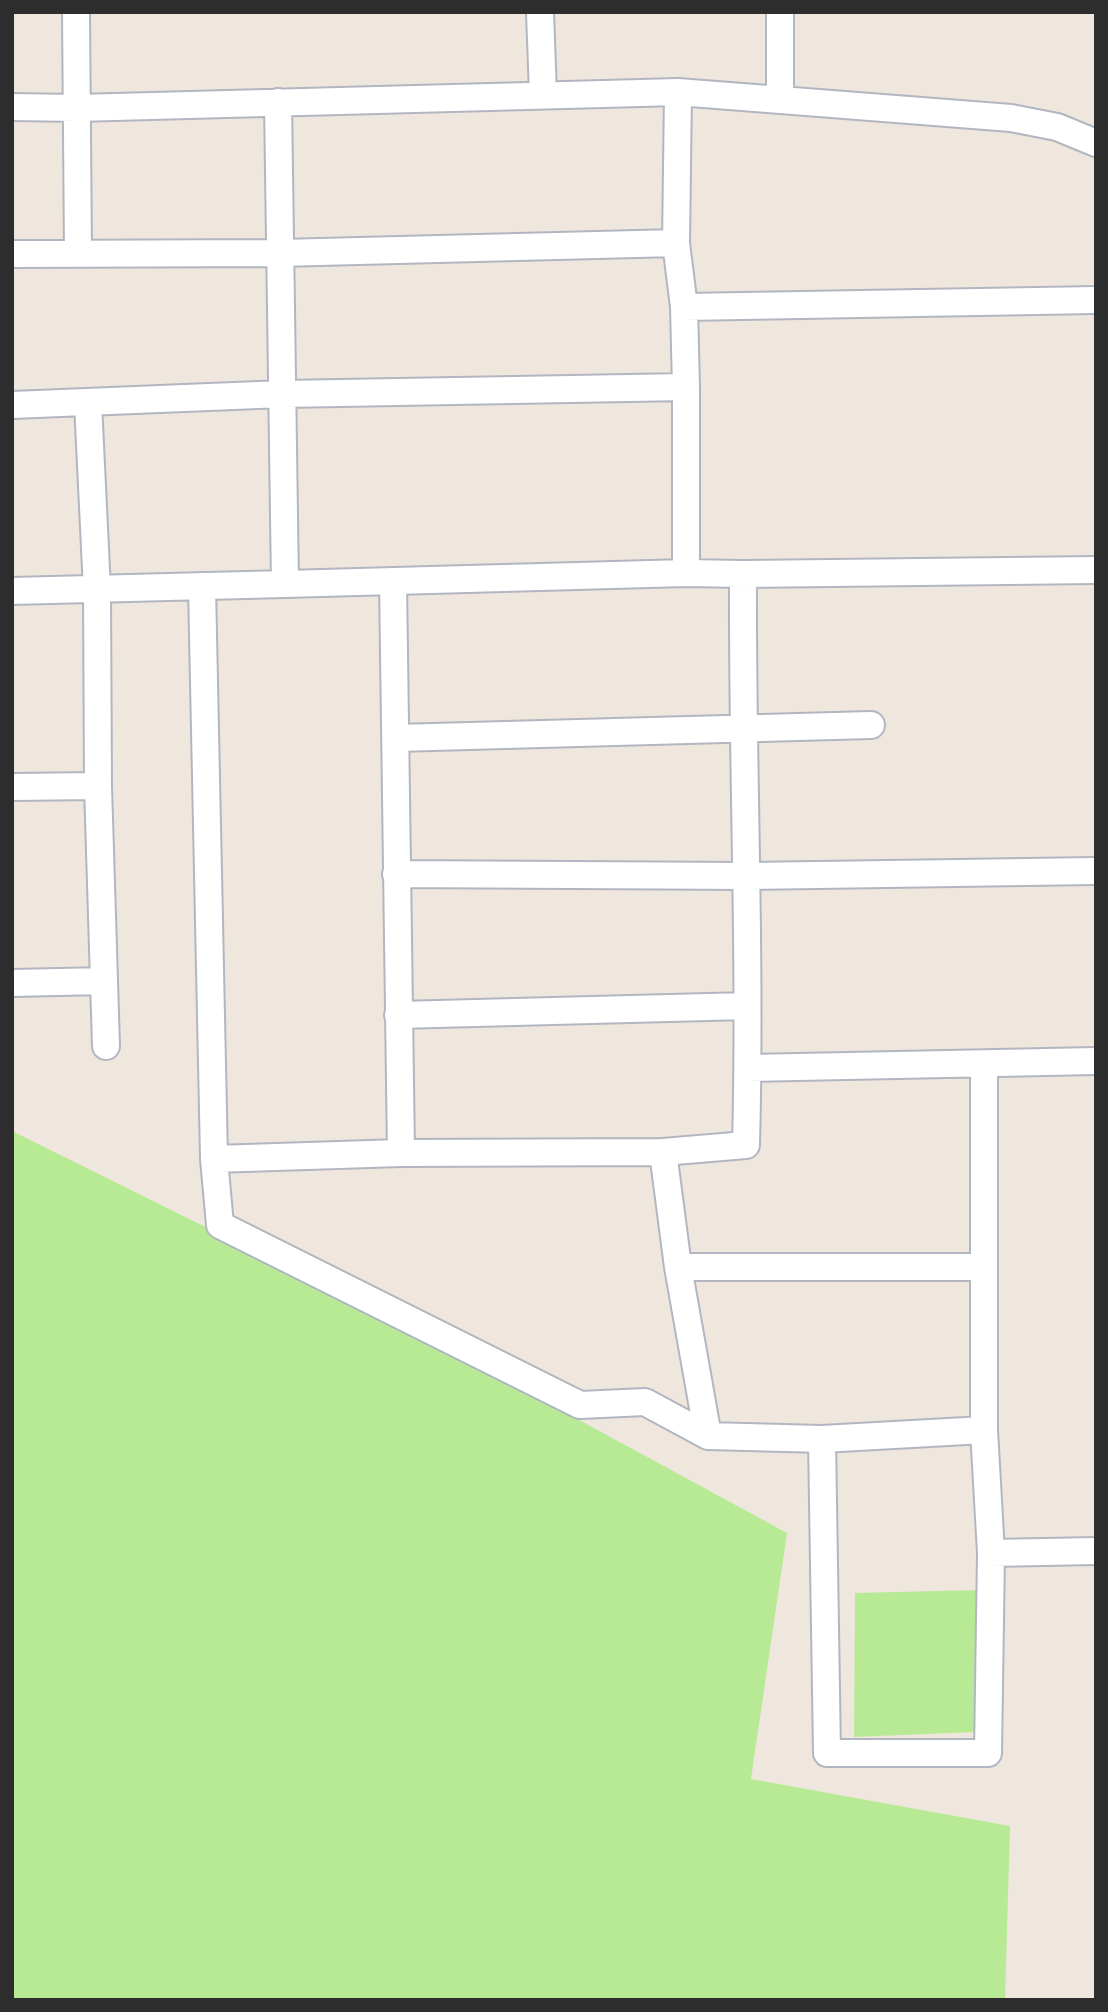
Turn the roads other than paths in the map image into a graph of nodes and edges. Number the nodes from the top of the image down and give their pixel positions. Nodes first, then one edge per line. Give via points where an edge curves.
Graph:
1 (76, 12) edge
2 (540, 12) edge
3 (780, 12) edge
4 (678, 92) junction
5 (543, 95) junction
6 (780, 98) junction
7 (278, 102) junction
8 (12, 107) edge
9 (77, 108) junction
10 (1096, 143) edge
11 (676, 243) junction
12 (78, 253) junction
13 (280, 253) junction
14 (12, 254) edge
15 (1096, 300) edge
16 (684, 307) junction
17 (686, 387) junction
18 (283, 394) junction
19 (88, 403) junction
20 (12, 405) edge
21 (1096, 570) edge
22 (686, 573) junction
23 (743, 574) junction
24 (393, 581) junction
25 (285, 584) junction
26 (202, 586) junction
27 (97, 590) junction
28 (12, 591) edge
29 (871, 725) dead end
30 (742, 729) junction
31 (396, 738) junction
32 (98, 786) junction
33 (12, 787) edge
34 (1096, 871) edge
35 (396, 874) junction
36 (747, 876) junction
37 (104, 981) junction
38 (12, 983) edge
39 (747, 1006) junction
40 (398, 1015) junction
41 (106, 1046) dead end
42 (1096, 1061) edge
43 (984, 1064) junction
44 (748, 1068) junction
45 (663, 1152) junction
46 (401, 1153) junction
47 (214, 1159) junction
48 (678, 1267) junction
49 (983, 1267) junction
50 (984, 1430) junction
51 (708, 1436) junction
52 (822, 1439) junction
53 (1096, 1551) edge
54 (991, 1553) junction

1 - 9 street
2 - 5 street
3 - 6 street
4 - 5 street
4 - 6 street
4 - 11 street
5 - 7 street
6 - 10 street via 1011,118 1056,127
7 - 9 street
7 - 13 street
8 - 9 street
9 - 12 street
11 - 13 street
11 - 16 street
12 - 13 street
12 - 14 street
13 - 18 street
15 - 16 street
16 - 17 street
17 - 18 street
17 - 22 street
18 - 19 street
18 - 25 street
19 - 20 street
19 - 27 street
21 - 23 street
22 - 23 street
22 - 24 street
23 - 30 street
24 - 25 street
24 - 31 street
25 - 26 street
26 - 27 street
26 - 47 street
27 - 28 street
27 - 32 street
29 - 30 street
30 - 31 street
30 - 36 street
31 - 35 street
32 - 33 street
32 - 37 street
34 - 36 street
35 - 36 street
35 - 40 street
36 - 39 street
37 - 38 street
37 - 41 street
39 - 40 street
39 - 44 street
40 - 46 street
42 - 43 street
43 - 44 street
43 - 49 street
44 - 45 street via 746,1145
45 - 46 street
45 - 48 street
46 - 47 street
47 - 51 street via 220,1225 580,1405 645,1402
48 - 49 street
48 - 51 street
49 - 50 street
50 - 52 street
50 - 54 street
51 - 52 street
52 - 54 street via 827,1753 988,1753
53 - 54 street

